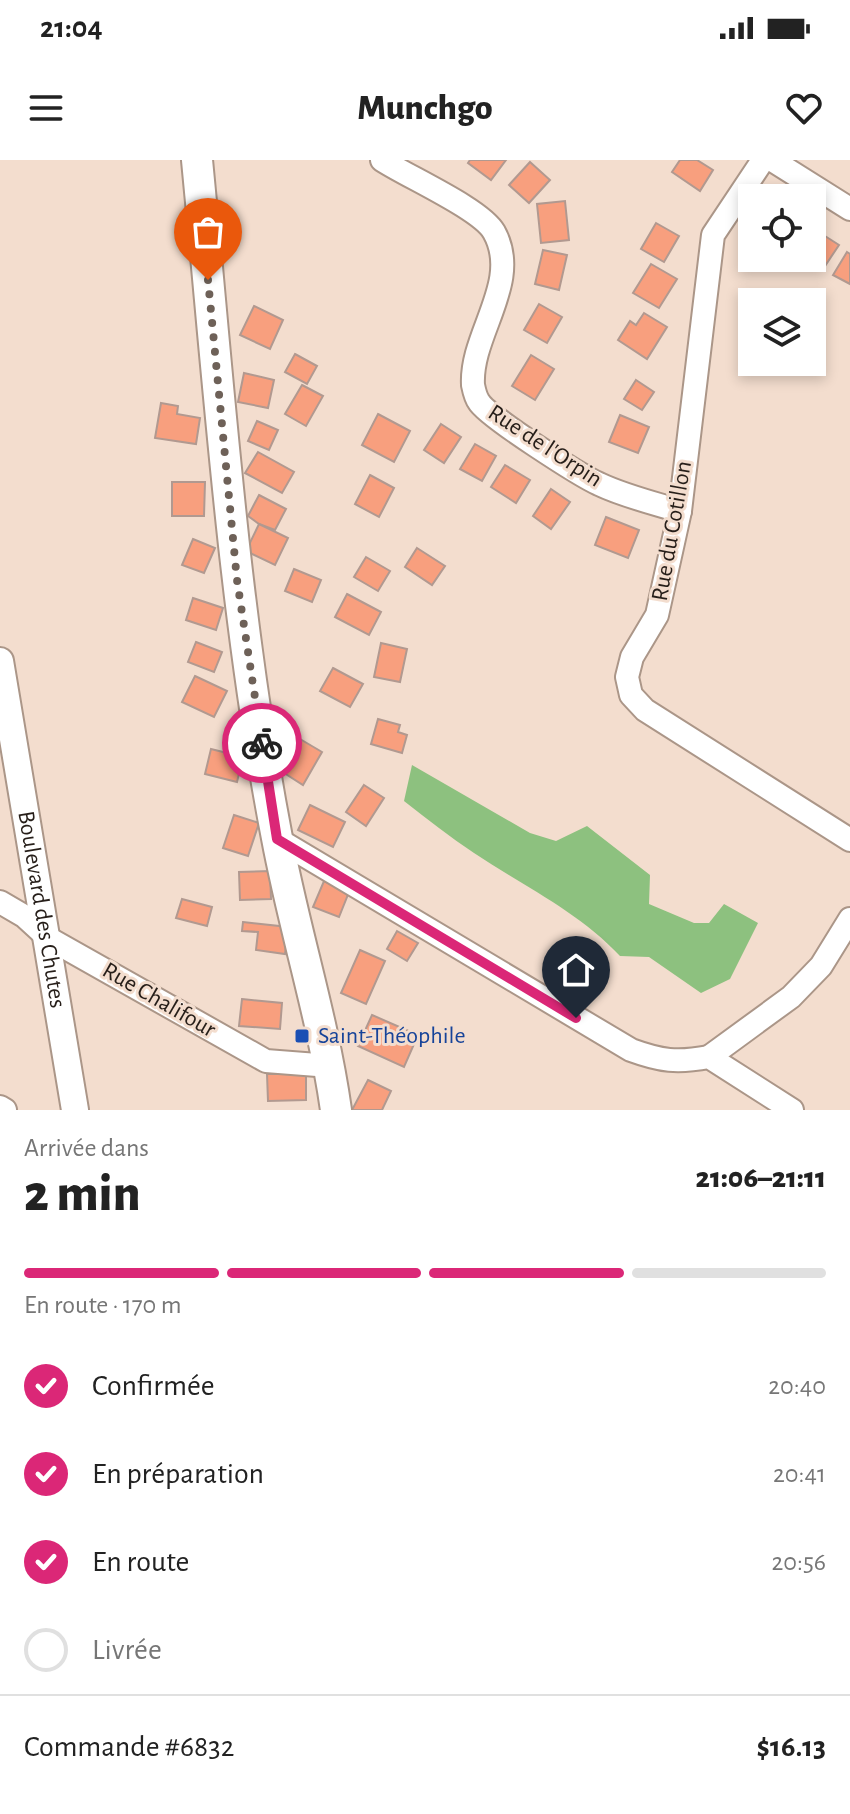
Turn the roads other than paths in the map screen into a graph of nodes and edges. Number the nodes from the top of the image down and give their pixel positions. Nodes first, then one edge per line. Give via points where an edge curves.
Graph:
1 (197, 160) edge
2 (382, 160) edge
3 (763, 160) edge
4 (772, 160) edge
5 (850, 209) edge
6 (680, 511) junction
7 (0, 661) edge
8 (277, 839) junction
9 (850, 840) edge
10 (0, 902) edge
11 (850, 919) edge
12 (48, 938) junction
13 (709, 1057) junction
14 (330, 1066) junction
15 (75, 1110) edge
16 (336, 1110) edge
17 (792, 1110) edge

1 - 8 main road via 237,580
2 - 6 street, Rue de l'Orpin via 476,215 493,230 503,254 500,285 475,366 473,387 479,404 597,484
3 - 6 street, Rue du Cotillon via 713,235
4 - 5 street
6 - 9 street, Rue du Cotillon via 657,615 632,657 627,677 631,695 645,710
7 - 12 street, Boulevard des Chutes
8 - 13 street via 631,1050 661,1061
8 - 14 main road
10 - 12 street, Rue Chalifour
11 - 13 street via 821,966 791,997
12 - 14 street, Rue Chalifour via 266,1061
12 - 15 street, Boulevard des Chutes
13 - 17 street
14 - 16 main road

